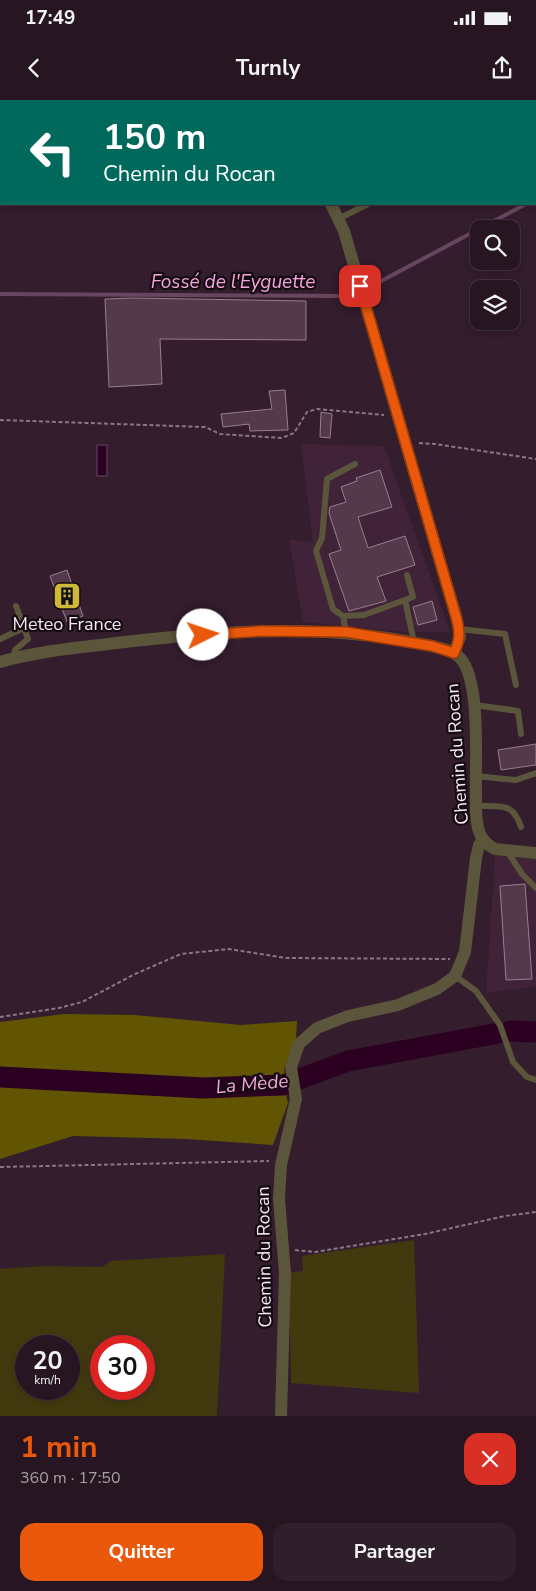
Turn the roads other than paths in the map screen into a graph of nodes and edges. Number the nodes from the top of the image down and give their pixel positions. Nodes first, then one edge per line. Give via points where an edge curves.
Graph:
1 (332, 205) edge
2 (366, 205) edge
3 (338, 218) junction
4 (355, 464) dead end
5 (407, 575) dead end
6 (405, 600) junction
7 (16, 606) dead end
8 (343, 616) junction
9 (24, 628) junction
10 (459, 629) junction
11 (346, 632) junction
12 (0, 639) edge
13 (414, 642) junction
14 (454, 653) junction
15 (14, 658) junction
16 (0, 662) edge
17 (516, 685) dead end
18 (474, 705) junction
19 (521, 734) dead end
20 (536, 773) edge
21 (476, 776) junction
22 (476, 806) junction
23 (521, 826) dead end
24 (483, 840) junction
25 (507, 851) junction
26 (536, 854) edge
27 (536, 888) edge
28 (455, 976) junction
29 (536, 1080) edge
30 (281, 1416) edge

1 - 3 street
2 - 3 lane
3 - 10 street
4 - 8 lane via 327,479 322,538 316,551 332,609
5 - 6 lane via 413,597
6 - 8 lane via 364,615
6 - 13 lane
7 - 9 lane
8 - 11 lane
9 - 12 lane
9 - 15 lane via 28,639 15,650
10 - 14 street via 460,637
10 - 17 lane via 505,634
11 - 13 street
11 - 15 street via 262,631 145,639
13 - 14 street
14 - 18 street, Chemin du Rocan via 470,675
15 - 16 street
18 - 19 lane via 518,712
18 - 21 street, Chemin du Rocan
20 - 21 lane via 516,780
21 - 22 street, Chemin du Rocan
22 - 23 lane via 509,808 517,814
22 - 24 street, Chemin du Rocan
24 - 25 street via 494,849
24 - 28 street, Chemin du Rocan via 476,858 462,958
25 - 26 street
25 - 27 lane
28 - 29 lane via 476,991 500,1026 513,1062 527,1077
28 - 30 street, Chemin du Rocan via 437,990 398,1005 348,1016 318,1028 300,1044 291,1067 296,1099 281,1165 279,1200 285,1273

